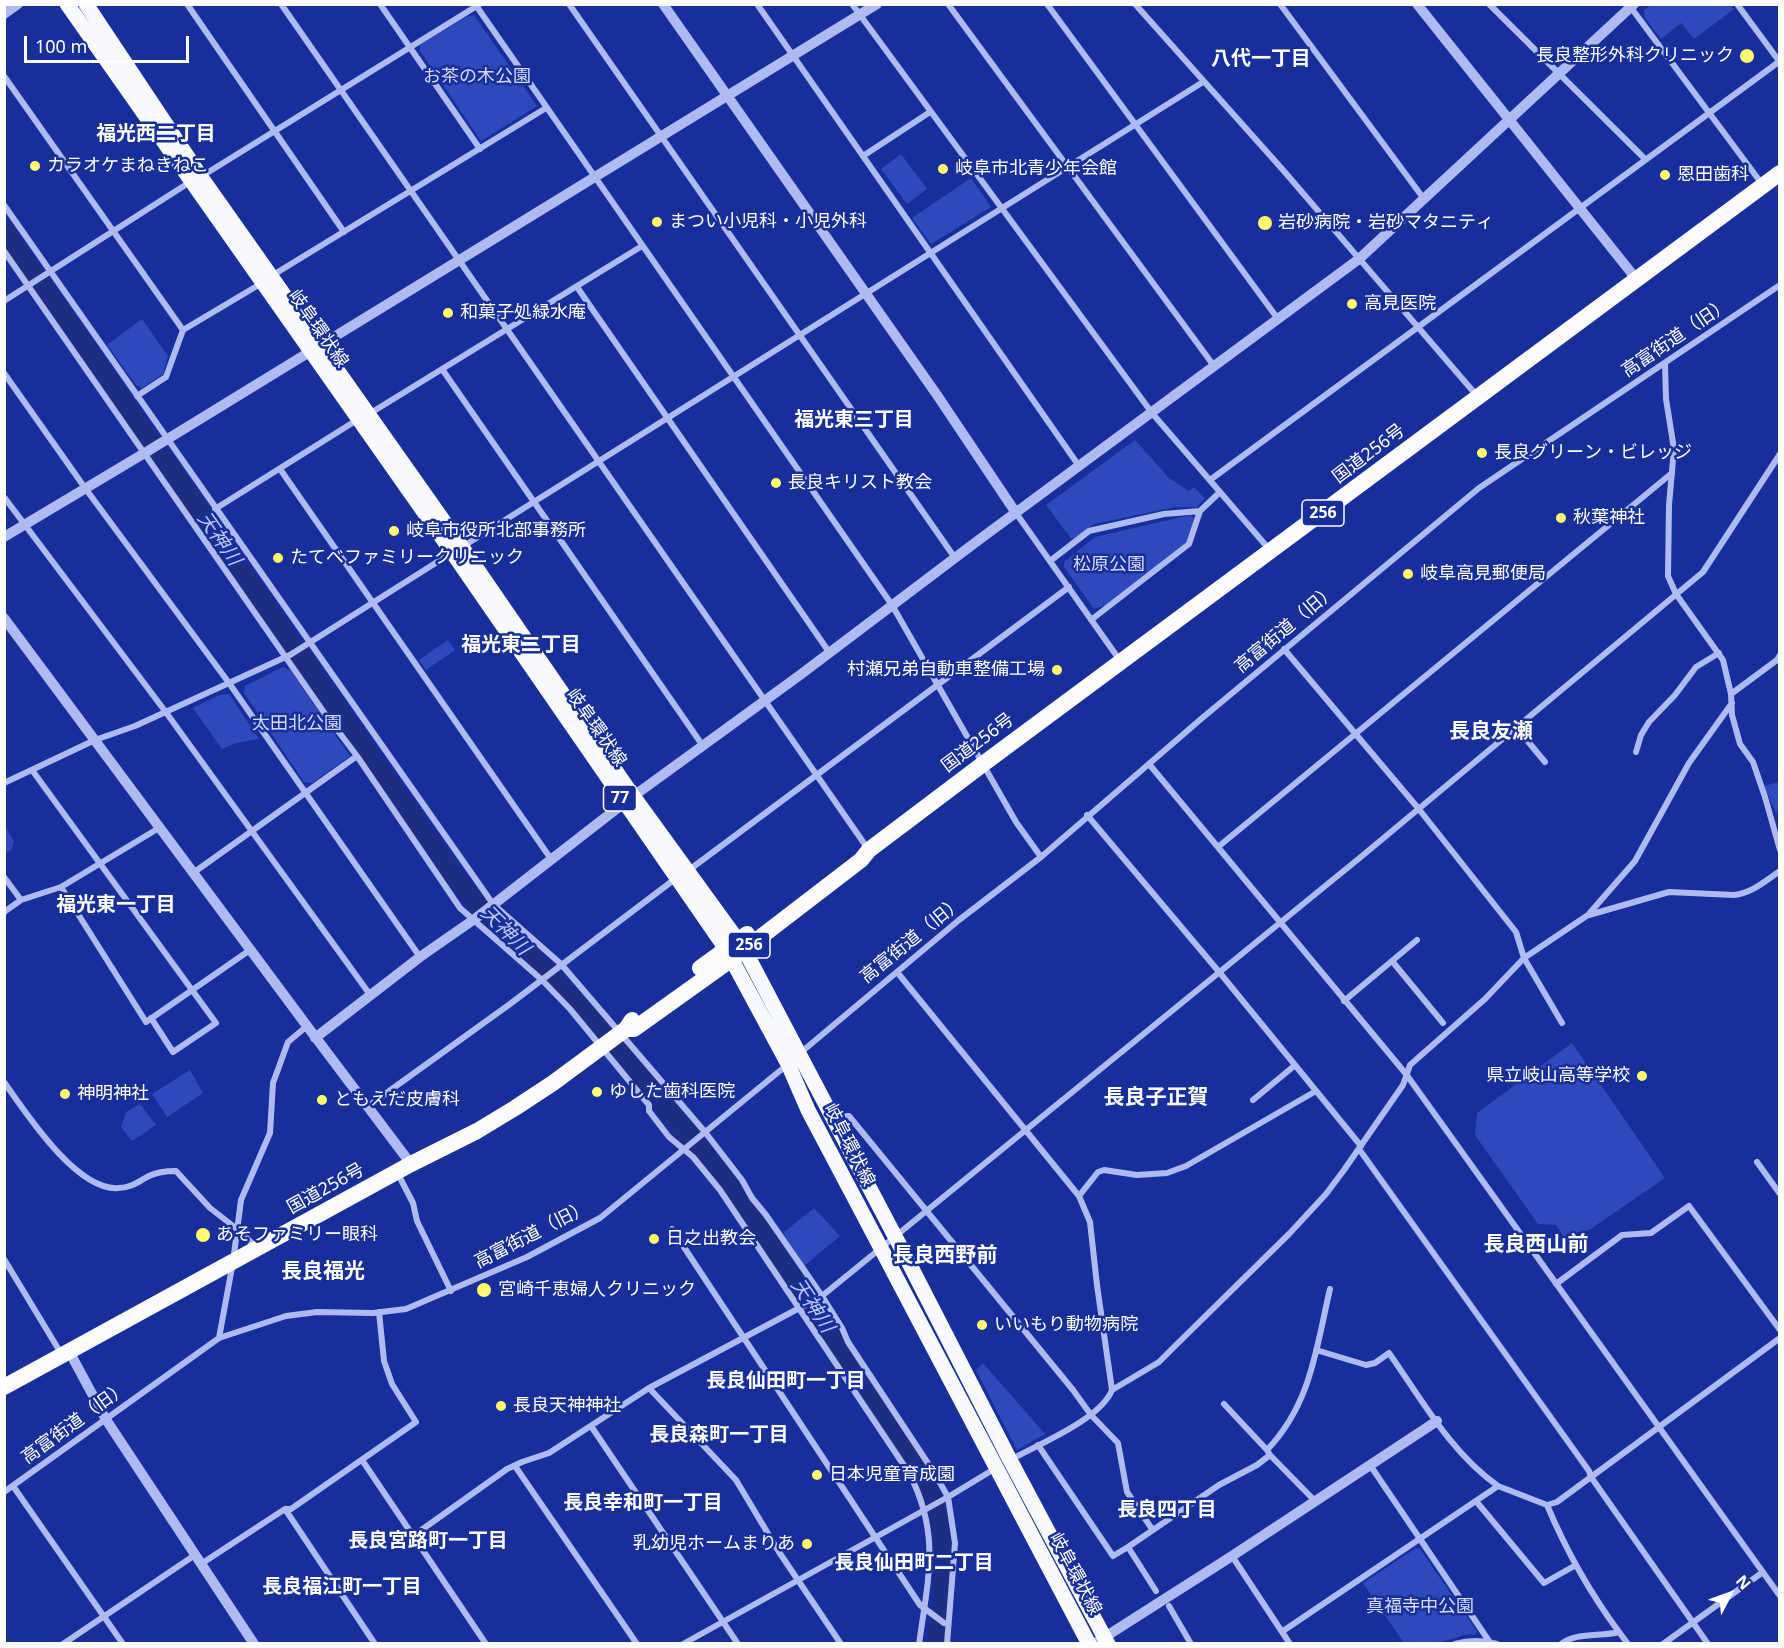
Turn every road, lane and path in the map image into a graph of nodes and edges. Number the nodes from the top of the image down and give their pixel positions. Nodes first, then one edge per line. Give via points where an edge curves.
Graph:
1 (18, 4) edge
2 (67, 4) edge
3 (86, 4) edge
4 (187, 4) edge
5 (281, 4) edge
6 (380, 4) edge
7 (568, 4) edge
8 (663, 4) edge
9 (757, 4) edge
10 (852, 4) edge
11 (877, 4) edge
12 (948, 4) edge
13 (1047, 4) edge
14 (1135, 4) edge
15 (1280, 4) edge
16 (1417, 4) edge
17 (1489, 4) edge
18 (1737, 4) edge
19 (477, 5) edge
20 (1631, 5) edge
21 (4, 14) edge
22 (860, 15) junction
23 (410, 48) junction
24 (793, 56) junction
25 (1779, 61) edge
26 (1559, 73) junction
27 (4, 76) edge
28 (1203, 82) junction
29 (341, 90) junction
30 (727, 96) junction
31 (546, 108) junction
32 (930, 112) junction
33 (1708, 113) junction
34 (1509, 120) junction
35 (1136, 125) junction
36 (274, 131) junction
37 (661, 137) junction
38 (480, 148) junction
39 (862, 156) junction
40 (1645, 159) junction
41 (1068, 167) junction
42 (1779, 173) edge
43 (594, 177) junction
44 (196, 179) junction
45 (1763, 185) junction
46 (410, 191) junction
47 (1425, 199) junction
48 (4, 205) edge
49 (1580, 208) junction
50 (1002, 209) junction
51 (114, 232) junction
52 (344, 232) junction
53 (642, 246) junction
54 (4, 251) edge
55 (931, 254) junction
56 (1359, 259) junction
57 (458, 261) junction
58 (49, 272) junction
59 (266, 279) junction
60 (1637, 280) junction
61 (30, 284) junction
62 (1779, 285) edge
63 (577, 287) junction
64 (866, 294) junction
65 (4, 302) edge
66 (1278, 320) junction
67 (1418, 328) junction
68 (183, 330) junction
69 (507, 330) junction
70 (800, 336) junction
71 (315, 348) junction
72 (1665, 364) junction
73 (1215, 367) junction
74 (442, 369) junction
75 (4, 374) edge
76 (734, 377) junction
77 (137, 396) junction
78 (1479, 397) junction
79 (1152, 413) junction
80 (363, 417) junction
81 (668, 418) junction
82 (166, 440) junction
83 (147, 452) junction
84 (1779, 454) edge
85 (599, 462) junction
86 (1079, 466) junction
87 (280, 469) junction
88 (1672, 473) junction
89 (1210, 480) junction
90 (85, 489) junction
91 (1220, 492) junction
92 (4, 497) edge
93 (534, 502) junction
94 (215, 510) junction
95 (1200, 511) junction
96 (1016, 513) junction
97 (24, 525) junction
98 (4, 537) edge
99 (457, 550) junction
100 (1271, 551) junction
101 (955, 558) junction
102 (1050, 561) junction
103 (1069, 587) junction
104 (1676, 594) junction
105 (372, 603) junction
106 (892, 605) junction
107 (1091, 620) junction
108 (6, 621) edge
109 (308, 644) junction
110 (1284, 649) junction
111 (830, 652) junction
112 (1719, 652) junction
113 (288, 656) junction
114 (1779, 656) edge
115 (1121, 662) junction
116 (230, 683) junction
117 (938, 684) junction
118 (1731, 694) junction
119 (766, 700) junction
120 (1732, 703) junction
121 (165, 711) junction
122 (1516, 727) junction
123 (1354, 735) junction
124 (95, 740) junction
125 (703, 746) junction
126 (1636, 752) dead end
127 (357, 756) junction
128 (1545, 762) dead end
129 (983, 764) junction
130 (1149, 764) junction
131 (32, 770) junction
132 (817, 774) junction
133 (4, 783) edge
134 (304, 792) junction
135 (629, 800) junction
136 (1418, 808) junction
137 (1087, 815) junction
138 (159, 828) junction
139 (251, 830) junction
140 (1218, 847) junction
141 (1779, 850) edge
142 (867, 851) junction
143 (1041, 857) junction
144 (550, 859) junction
145 (100, 863) junction
146 (1779, 871) edge
147 (193, 873) junction
148 (681, 875) junction
149 (4, 877) edge
150 (61, 887) junction
151 (21, 900) junction
152 (491, 905) junction
153 (4, 912) edge
154 (1588, 915) junction
155 (474, 919) junction
156 (1280, 923) junction
157 (1417, 940) dead end
158 (250, 950) junction
159 (735, 950) junction
160 (420, 957) junction
161 (1524, 958) junction
162 (1392, 961) junction
163 (561, 964) junction
164 (897, 972) junction
165 (1220, 973) junction
166 (542, 980) junction
167 (193, 989) junction
168 (371, 996) junction
169 (1344, 1001) junction
170 (151, 1018) junction
171 (1443, 1023) dead end
172 (1562, 1023) dead end
173 (306, 1026) junction
174 (315, 1038) junction
175 (614, 1039) junction
176 (794, 1059) junction
177 (1294, 1066) junction
178 (1406, 1074) junction
179 (4, 1082) edge
180 (1316, 1091) junction
181 (1253, 1100) dead end
182 (367, 1107) junction
183 (832, 1116) junction
184 (1025, 1131) junction
185 (705, 1132) junction
186 (686, 1148) junction
187 (1360, 1148) junction
188 (1757, 1162) dead end
189 (404, 1168) junction
190 (1779, 1194) edge
191 (1079, 1196) junction
192 (926, 1210) junction
193 (672, 1228) dead end
194 (237, 1229) junction
195 (895, 1236) junction
196 (258, 1248) junction
197 (882, 1248) junction
198 (4, 1259) edge
199 (233, 1262) junction
200 (1556, 1284) junction
201 (1330, 1289) dead end
202 (451, 1291) junction
203 (822, 1297) junction
204 (802, 1308) junction
205 (379, 1312) junction
206 (1779, 1330) edge
207 (219, 1338) junction
208 (745, 1338) junction
209 (1779, 1338) edge
210 (1316, 1350) junction
211 (66, 1353) junction
212 (4, 1387) edge
213 (649, 1388) junction
214 (1112, 1390) junction
215 (1224, 1404) dead end
216 (1091, 1415) junction
217 (105, 1418) junction
218 (1437, 1421) junction
219 (591, 1426) junction
220 (1660, 1426) junction
221 (1038, 1445) junction
222 (1269, 1453) junction
223 (362, 1460) junction
224 (1004, 1464) junction
225 (1370, 1465) junction
226 (515, 1466) junction
227 (1591, 1477) junction
228 (13, 1486) junction
229 (1498, 1486) junction
230 (5, 1492) edge
231 (946, 1498) junction
232 (1315, 1501) junction
233 (1476, 1501) junction
234 (1547, 1505) junction
235 (926, 1508) junction
236 (285, 1509) junction
237 (1152, 1529) junction
238 (413, 1536) junction
239 (874, 1536) junction
240 (1420, 1538) junction
241 (1128, 1546) junction
242 (1232, 1556) junction
243 (198, 1560) junction
244 (1576, 1564) junction
245 (1763, 1572) junction
246 (798, 1579) junction
247 (1776, 1585) edge
248 (1156, 1591) dead end
249 (1779, 1596) edge
250 (1168, 1606) dead end
251 (926, 1610) junction
252 (104, 1616) junction
253 (723, 1621) junction
254 (1693, 1621) junction
255 (946, 1624) junction
256 (1283, 1631) junction
257 (1619, 1632) junction
258 (1489, 1641) junction
259 (1099, 1642) edge
260 (63, 1644) edge
261 (123, 1644) edge
262 (254, 1644) edge
263 (375, 1644) edge
264 (486, 1644) edge
265 (637, 1644) edge
266 (682, 1644) edge
267 (738, 1644) edge
268 (842, 1644) edge
269 (919, 1644) edge
270 (947, 1644) edge
271 (1191, 1644) edge
272 (1290, 1644) edge
273 (1455, 1644) edge
274 (1497, 1644) edge
275 (1561, 1644) edge
276 (1628, 1644) edge
277 (1663, 1644) edge
278 (1708, 1644) edge

1 - 21 street
2 - 44 main road, 岐阜環状線 / 77
3 - 44 main road, 岐阜環状線 / 77
4 - 36 street
5 - 29 street
6 - 23 street
7 - 37 street
8 - 30 street
9 - 24 street
10 - 22 street
11 - 22 street
12 - 41 street
13 - 35 street
14 - 28 street
15 - 47 street
16 - 34 street
17 - 26 street
18 - 25 street
19 - 23 street
19 - 31 street
20 - 26 street
20 - 33 street
22 - 24 street
22 - 32 street
23 - 29 street
23 - 38 street
24 - 30 street
24 - 39 street
25 - 33 street
26 - 34 street
26 - 40 street
27 - 51 street
28 - 35 street
28 - 56 street
29 - 36 street
29 - 46 street
30 - 37 street
30 - 64 street
31 - 38 street
31 - 43 street
32 - 39 street
32 - 50 street
33 - 40 street
33 - 45 street
34 - 47 street
34 - 49 street
35 - 41 street
35 - 66 street
36 - 44 street
36 - 52 street
37 - 43 street
37 - 70 street
38 - 46 street
39 - 55 street
40 - 49 street
41 - 50 street
41 - 73 street
42 - 45 highway, 国道256号 / 256
43 - 53 street
43 - 57 street
44 - 51 street
44 - 59 main road, 岐阜環状線 / 77
45 - 60 highway, 国道256号 / 256
46 - 52 street
46 - 57 street
47 - 56 street
48 - 58 street
49 - 60 street
49 - 67 street
50 - 55 street
50 - 79 street
51 - 58 street
51 - 68 street
52 - 59 street
53 - 63 street
53 - 76 street
54 - 61 street
55 - 64 street
55 - 86 street
56 - 66 street
56 - 67 street
57 - 69 street
57 - 71 street
58 - 61 street
58 - 77 street
59 - 68 street
59 - 71 main road, 岐阜環状線 / 77
60 - 78 highway, 国道256号 / 256
61 - 65 street
61 - 83 street
62 - 72 street, 高富街道（旧）
63 - 69 street
63 - 81 street
64 - 70 street
64 - 96 street
66 - 73 street
67 - 78 street
67 - 89 street
68 - 77 street via 166,377
69 - 74 street
69 - 85 street
70 - 76 street
70 - 101 street
71 - 80 main road, 岐阜環状線 / 77
71 - 82 street
72 - 88 street via 1674,449
72 - 110 street, 高富街道（旧） via 1479,488
73 - 79 street
74 - 80 street
74 - 93 street
75 - 90 street
76 - 81 street
76 - 106 street
77 - 82 street
78 - 100 highway, 国道256号 / 256
79 - 86 street
79 - 89 street
80 - 87 street
80 - 99 main road, 岐阜環状線 / 77
81 - 85 street
81 - 111 street
82 - 83 street
82 - 94 street
83 - 90 street
83 - 113 street
84 - 104 street via 1703,572
85 - 93 street
85 - 119 street
86 - 96 street
87 - 94 street
87 - 105 street
88 - 104 street via 1668,576
88 - 123 street
89 - 91 street
90 - 97 street
90 - 116 street
91 - 95 street
91 - 100 street
92 - 97 street
93 - 99 street
93 - 125 street
94 - 109 street
95 - 102 street via 1164,514 1089,531
95 - 107 street via 1190,544
96 - 101 street
96 - 102 street
97 - 98 street
97 - 121 street
99 - 105 street
99 - 135 main road, 岐阜環状線 / 77
100 - 115 highway, 国道256号 / 256
101 - 106 street
102 - 103 street
103 - 107 street
103 - 117 street
104 - 112 street
104 - 122 street
105 - 109 street
105 - 144 street
106 - 111 street
106 - 117 street
107 - 115 street
108 - 124 street
109 - 113 street
109 - 152 street
110 - 123 street
110 - 130 street, 高富街道（旧）
111 - 119 street
112 - 118 street
112 - 126 street via 1695,667 1649,722
113 - 116 street
113 - 127 street
114 - 118 street
115 - 129 highway, 国道256号 / 256
116 - 121 street
116 - 134 street
117 - 129 street
117 - 132 street
118 - 120 street
119 - 125 street
119 - 132 street
120 - 141 street via 1740,744 1753,762
120 - 154 street via 1689,763 1635,861
121 - 124 street
121 - 139 street
122 - 128 street
122 - 136 street
123 - 136 street
123 - 140 street
124 - 131 street
124 - 138 street
125 - 135 street
127 - 134 street
127 - 155 street via 460,908
129 - 142 highway, 国道256号 / 256
129 - 143 street
130 - 137 street, 高富街道（旧）
130 - 140 street
131 - 133 street
131 - 145 street
132 - 142 street
132 - 148 street
134 - 139 street
134 - 160 street
135 - 144 street
135 - 148 main road, 岐阜環状線 / 77
136 - 156 street
136 - 161 street via 1516,932
137 - 143 street, 高富街道（旧）
137 - 165 street
138 - 145 street
138 - 147 street
139 - 147 street
139 - 168 street
140 - 156 street
142 - 159 highway, 国道256号 / 256 via 861,860
143 - 164 street, 高富街道（旧）
144 - 152 street
145 - 150 street
145 - 167 street
146 - 154 street via 1743,894 1669,892
147 - 158 street
148 - 159 main road, 岐阜環状線 / 77
148 - 163 street
149 - 151 street
150 - 151 street
150 - 170 street via 146,1022
151 - 153 street
152 - 155 street
152 - 163 street
154 - 161 street
155 - 160 street
155 - 166 street
156 - 165 street
156 - 169 street
157 - 162 street
158 - 167 street
158 - 173 street
159 - 175 highway, 国道256号 / 256 via 634,1029
159 - 176 main road, 岐阜環状線 / 77
160 - 168 street
161 - 172 street
161 - 178 street via 1485,999 1410,1065
162 - 169 street
162 - 171 street
163 - 166 street
163 - 175 street
164 - 176 street, 高富街道（旧）
164 - 184 street
165 - 177 street
165 - 184 street
166 - 175 street via 570,1009
166 - 182 street
167 - 170 street
167 - 170 street via 216,1023 173,1053
168 - 174 street
169 - 178 street
173 - 174 street
173 - 194 street via 288,1042 273,1083 270,1133 241,1200
174 - 182 street
175 - 185 street
175 - 186 street via 626,1076 649,1105 649,1111 669,1137
175 - 189 highway, 国道256号 / 256 via 477,1131
176 - 183 main road, 岐阜環状線 / 77
176 - 185 street, 高富街道（旧）
176 - 197 main road, 岐阜環状線 / 77 via 813,1119
177 - 180 street
177 - 181 street
178 - 187 street via 1403,1085
178 - 200 street
179 - 194 street via 46,1139 92,1181 119,1189 149,1176 176,1171 210,1208
180 - 187 street
180 - 191 street via 1186,1166 1167,1173 1137,1175 1104,1170
182 - 189 street
183 - 192 street via 849,1116
183 - 195 main road, 岐阜環状線 / 77
184 - 191 street
184 - 192 street
185 - 186 street, 高富街道（旧）
185 - 203 street
186 - 202 street, 高富街道（旧） via 591,1223
186 - 204 street
187 - 214 street via 1326,1194 1210,1313 1159,1362
187 - 227 street
188 - 190 street
189 - 196 highway, 国道256号 / 256
189 - 202 street via 417,1221
191 - 214 street via 1090,1222
192 - 195 street
192 - 216 street
193 - 208 street
194 - 196 street
194 - 199 street
195 - 197 street
195 - 224 main road, 岐阜環状線 / 77
196 - 199 highway, 国道256号 / 256
197 - 203 street
197 - 224 main road, 岐阜環状線 / 77
198 - 211 street
199 - 207 street
199 - 211 highway, 国道256号 / 256
200 - 206 street via 1622,1235 1651,1233 1689,1206
200 - 220 street
201 - 210 street
202 - 205 street, 高富街道（旧） via 406,1309
203 - 204 street
203 - 231 street
204 - 208 street
204 - 235 street via 909,1473
205 - 207 street, 高富街道（旧） via 286,1316
205 - 223 street via 384,1361 392,1383 416,1422
207 - 217 street, 高富街道（旧）
208 - 213 street
208 - 239 street
209 - 220 street
210 - 218 street via 1366,1365 1389,1353
210 - 222 street via 1301,1400
211 - 212 highway, 国道256号 / 256
211 - 217 street
213 - 219 street
213 - 246 street via 736,1480
214 - 216 street
215 - 222 street
216 - 221 street
216 - 237 street via 1118,1443 1127,1492
217 - 228 street, 高富街道（旧）
217 - 243 street
218 - 225 street
218 - 229 street via 1459,1451
219 - 226 street via 549,1453
219 - 253 street
220 - 227 street
220 - 245 street
221 - 224 street
221 - 241 street via 1113,1556
222 - 232 street
222 - 237 street via 1257,1465
223 - 236 street via 291,1509
223 - 238 street
224 - 231 street
224 - 259 main road, 岐阜環状線 / 77
225 - 232 street
225 - 240 street
226 - 238 street
226 - 265 street
227 - 234 street
227 - 254 street
228 - 230 street, 高富街道（旧）
228 - 252 street
229 - 233 street
229 - 234 street
231 - 235 street
231 - 255 street via 955,1544
232 - 242 street
233 - 240 street
233 - 244 street via 1544,1583
234 - 244 street
235 - 239 street
235 - 251 street via 930,1563
236 - 243 street
236 - 263 street
237 - 241 street
238 - 264 street
239 - 246 street
239 - 251 street
240 - 256 street
240 - 258 street
241 - 248 street
242 - 256 street
242 - 259 street
243 - 252 street
243 - 262 street
244 - 257 street via 1599,1606
245 - 247 street
245 - 254 street
246 - 253 street
246 - 268 street
247 - 249 street
250 - 271 street
251 - 255 street
251 - 269 street
252 - 260 street
252 - 261 street
253 - 266 street
253 - 267 street
254 - 277 street
254 - 278 street
255 - 270 street
256 - 272 street
257 - 275 street via 1568,1638
257 - 276 street
258 - 273 street
258 - 274 street

